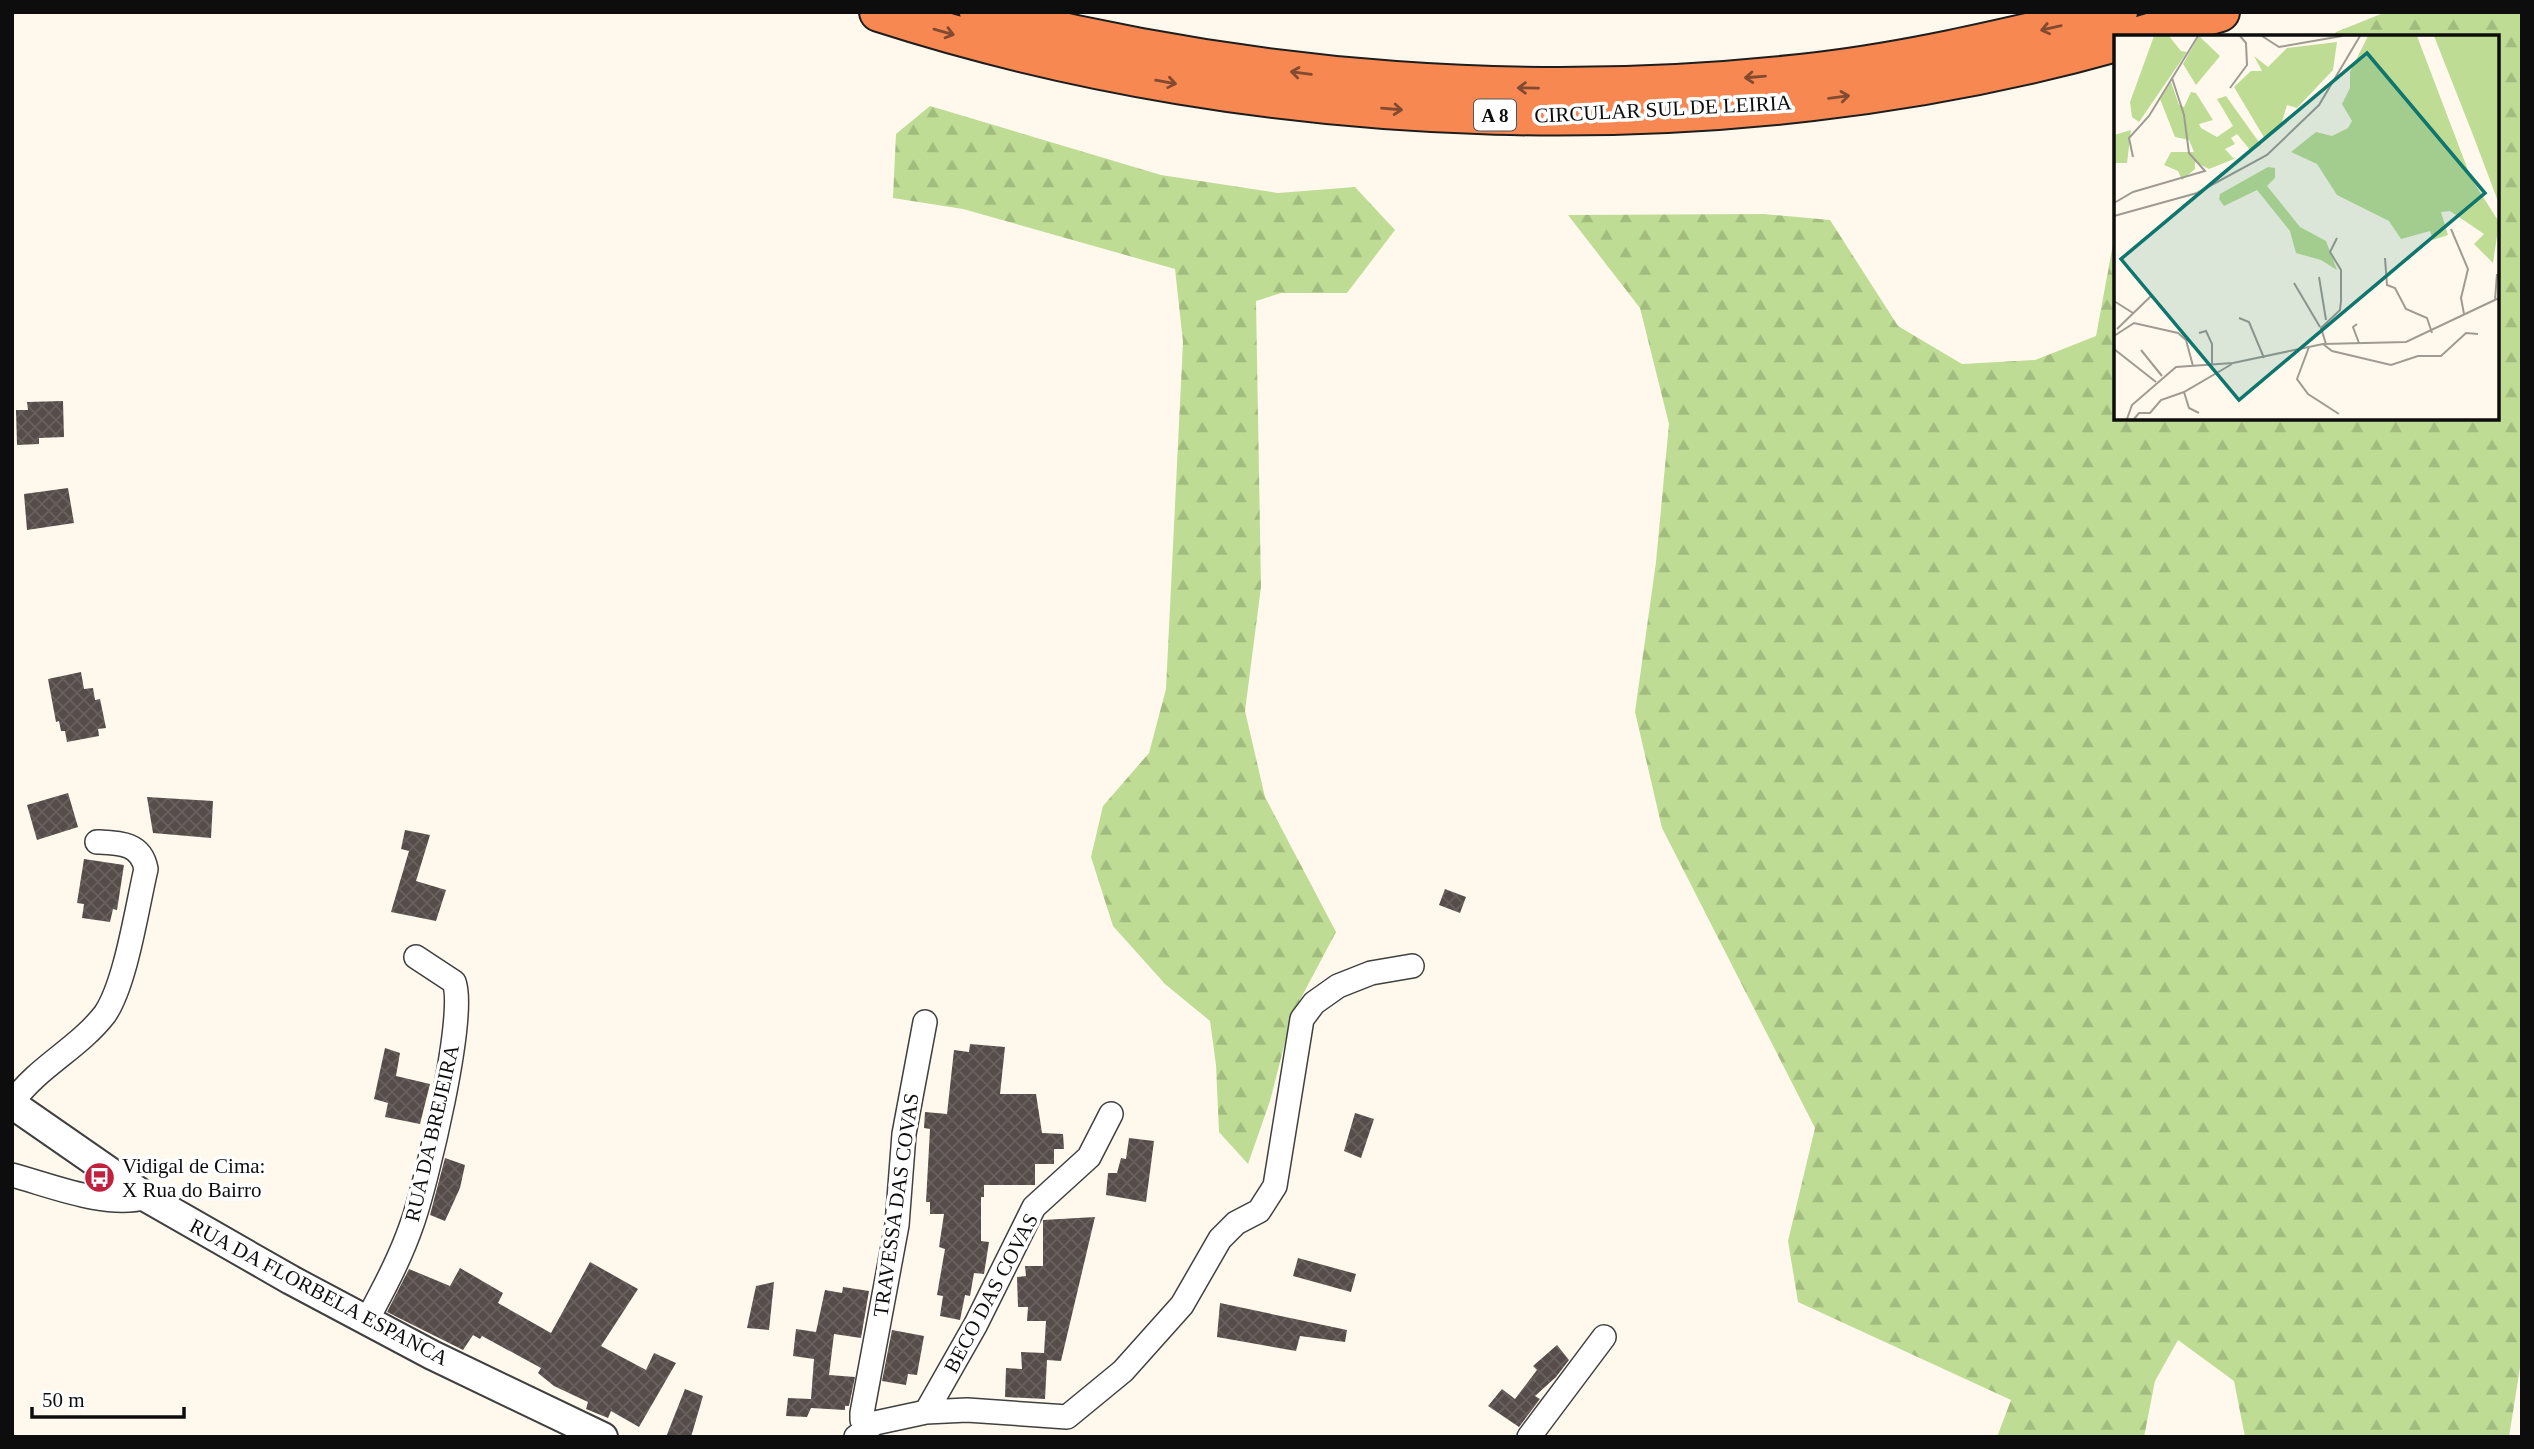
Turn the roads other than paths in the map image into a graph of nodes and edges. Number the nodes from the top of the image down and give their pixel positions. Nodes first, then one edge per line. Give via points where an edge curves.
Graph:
1 (879, 12) edge
2 (979, 12) edge
3 (2118, 12) edge
4 (2220, 12) edge
5 (2143, 35) edge
6 (2114, 42) edge
7 (97, 842) dead end
8 (416, 957) dead end
9 (1412, 967) dead end
10 (925, 1021) dead end
11 (12, 1103) edge
12 (1111, 1114) dead end
13 (12, 1175) edge
14 (146, 1197) junction
15 (366, 1322) junction
16 (1604, 1337) dead end
17 (926, 1412) junction
18 (861, 1432) edge
19 (603, 1437) edge
20 (1529, 1437) edge

1 -> 6 highway, CIRCULAR SUL DE LEIRIA / A 8 via 1015,52 1207,89 1348,105 1513,116 1597,115 1842,97 1978,74
3 -> 2 highway, CIRCULAR SUL DE LEIRIA / A 8 via 1958,48 1818,72 1566,89 1306,74 1193,59
4 - 5 highway
7 - 11 street via 130,846 142,855 146,869 120,978 105,1013 74,1047 31,1079
8 - 15 street, RUA DA BREJEIRA via 454,982 459,1000 456,1029 415,1214 391,1278
9 - 17 street via 1371,973 1338,986 1308,1011 1300,1029 1275,1186 1259,1211 1236,1223 1220,1239 1182,1305 1123,1371 1067,1416
10 - 18 street, TRAVESSA DAS COVAS via 904,1135 897,1225
11 - 14 street, RUA DA FLORBELA ESPANCA
12 - 17 street, BECO DAS COVAS via 1089,1157 1034,1207
13 - 14 street via 113,1201
14 - 15 street, RUA DA FLORBELA ESPANCA
15 - 19 street, RUA DA FLORBELA ESPANCA
16 - 20 street
17 - 18 street

